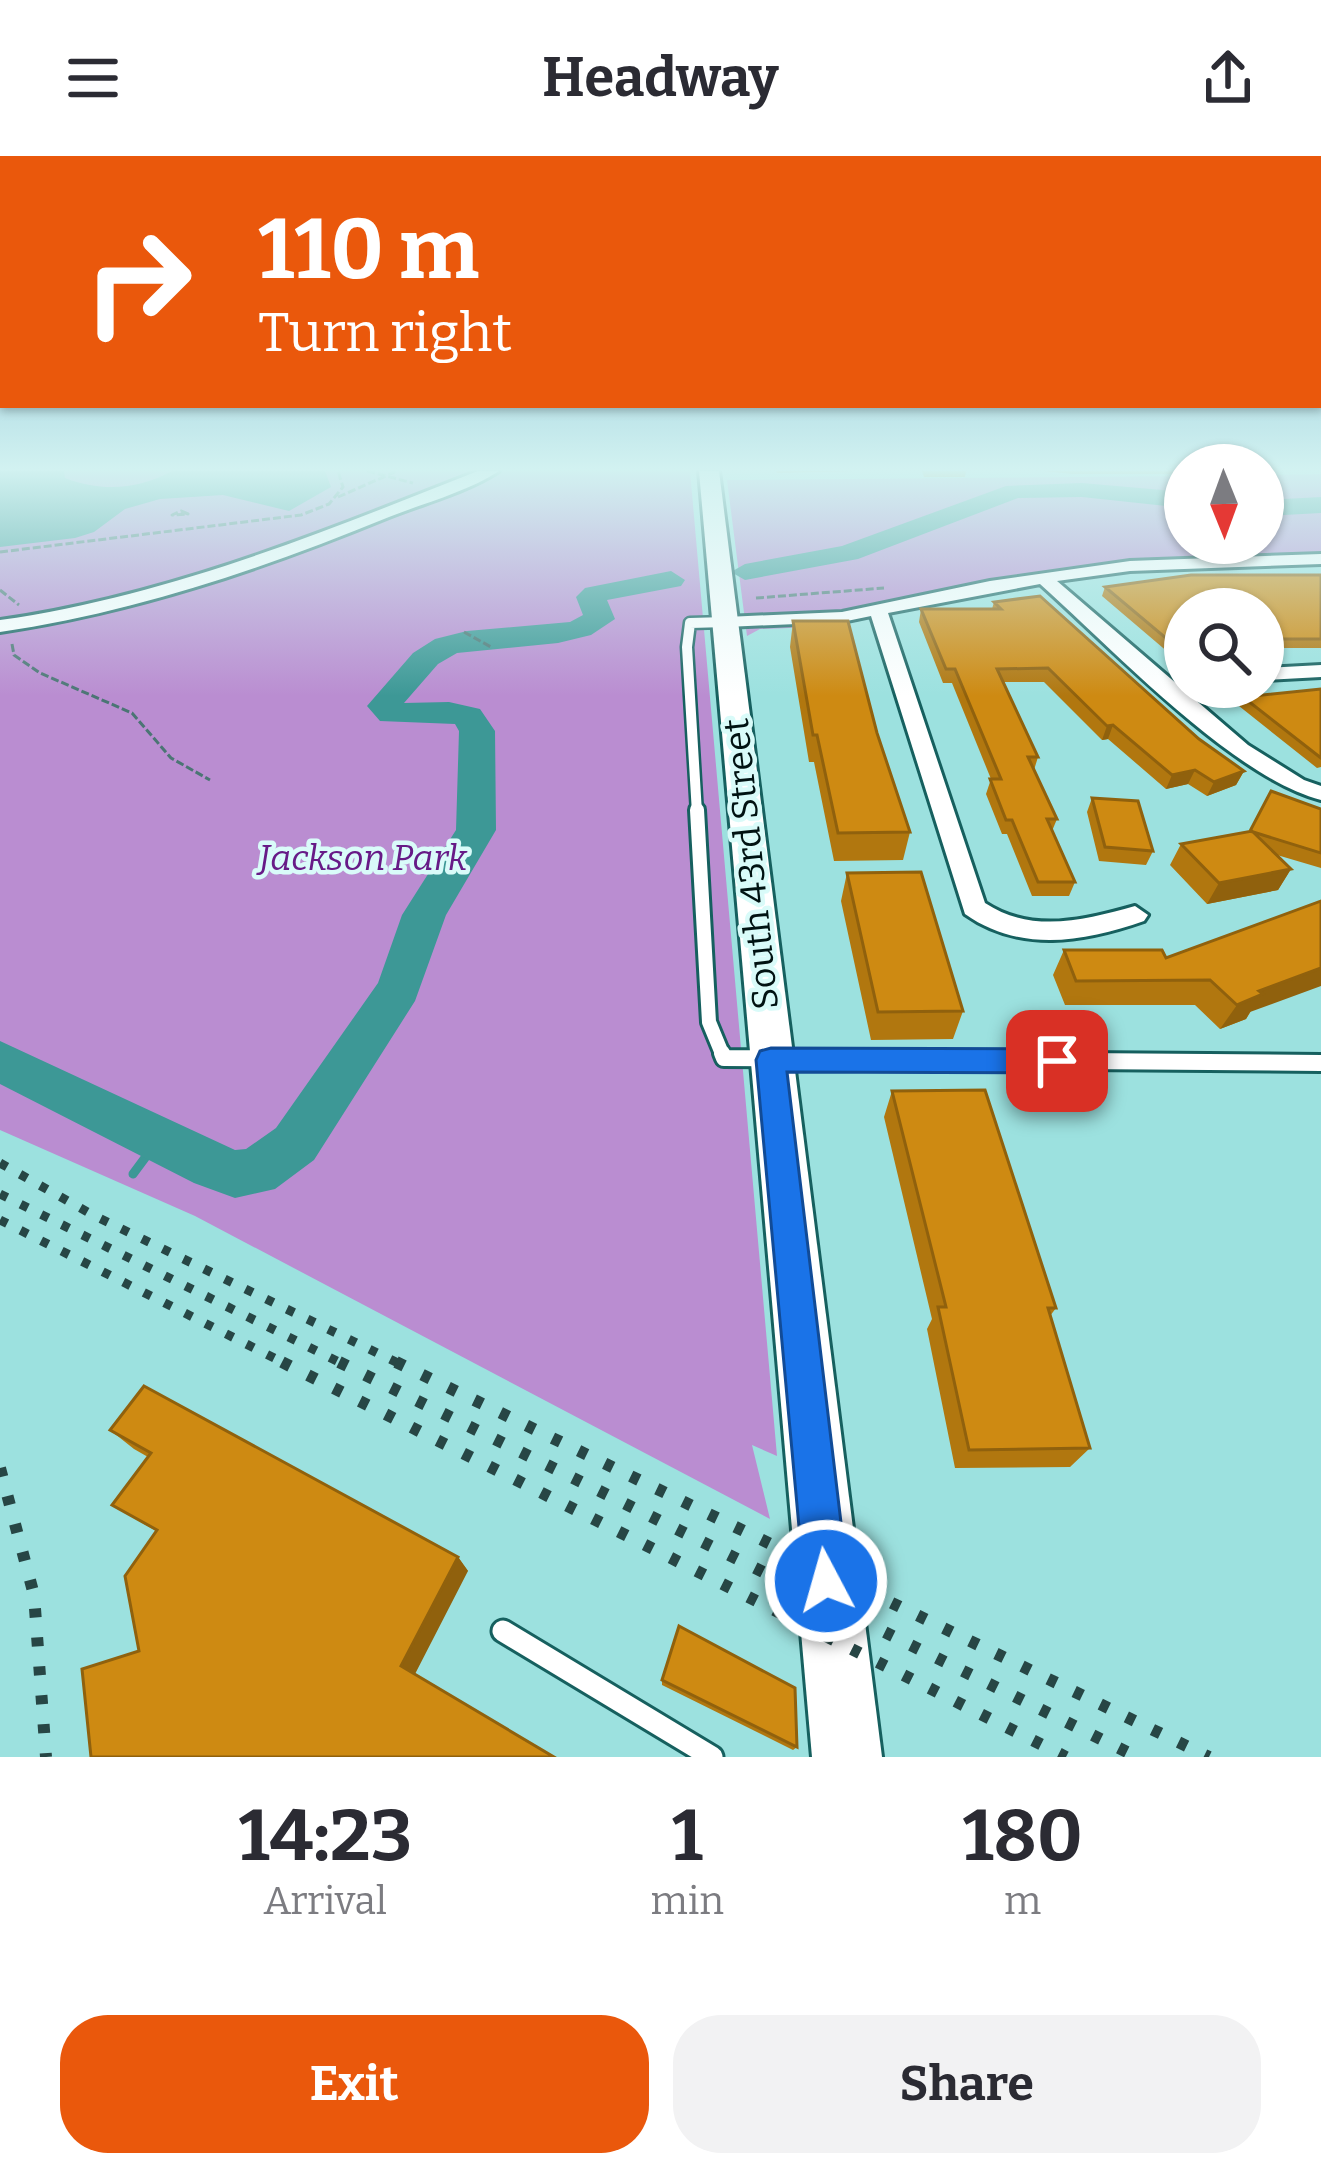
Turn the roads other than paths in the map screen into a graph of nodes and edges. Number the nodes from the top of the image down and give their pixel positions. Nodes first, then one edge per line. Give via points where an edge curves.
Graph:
1 (304, 546) edge
2 (718, 546) edge
3 (1321, 560) edge
4 (1042, 577) junction
5 (878, 610) junction
6 (726, 622) junction
7 (9, 625) edge
8 (1321, 670) edge
9 (1284, 673) edge
10 (1164, 675) edge
11 (1199, 708) edge
12 (1321, 794) edge
13 (1135, 915) dead end
14 (771, 1060) junction
15 (1321, 1063) edge
16 (503, 1631) dead end
17 (712, 1757) edge
18 (847, 1757) edge

1 - 7 street via 154,598
2 - 6 main road, South 43rd Street
3 - 4 street via 1213,560
4 - 5 street
4 - 10 street
5 - 6 street
5 - 13 street via 974,908 1014,929 1102,928
6 - 14 main road, South 43rd Street
6 - 14 lane via 690,623 687,647 709,1022 724,1058
8 - 9 street
11 - 12 street via 1240,750
14 - 15 lane
14 - 18 main road, South 43rd Street
16 - 17 lane

